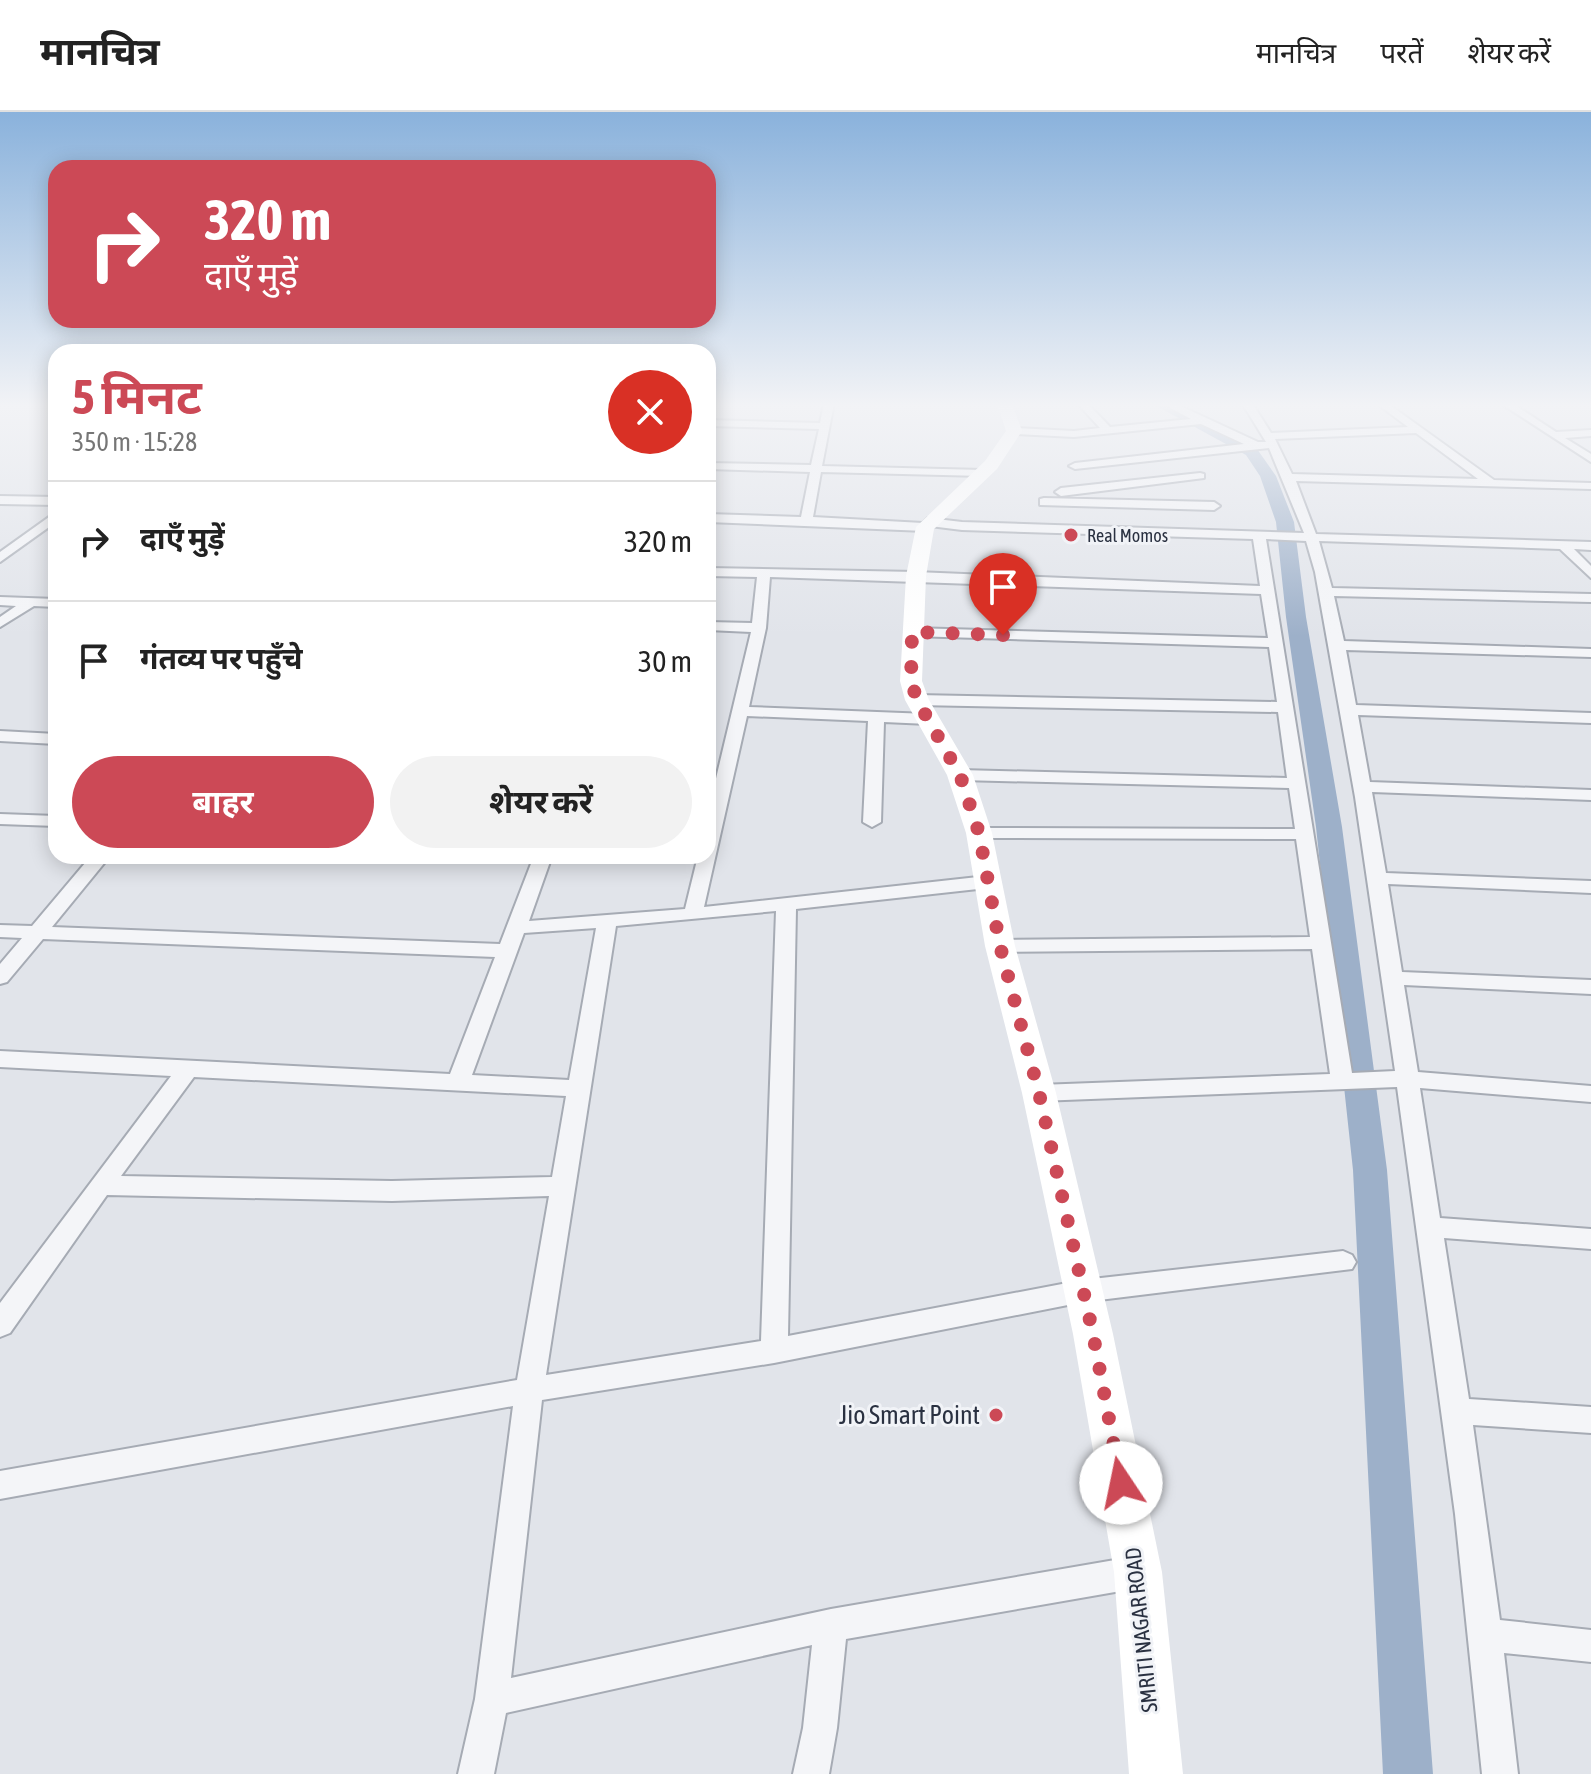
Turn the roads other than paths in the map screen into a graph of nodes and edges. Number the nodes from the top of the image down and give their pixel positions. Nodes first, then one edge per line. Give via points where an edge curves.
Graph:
1 (814, 481) edge
2 (975, 481) edge
3 (1062, 481) edge
4 (1202, 481) edge
5 (1289, 481) edge
6 (1391, 481) edge
7 (1486, 481) edge
8 (1491, 484) junction
9 (1591, 486) edge
10 (1207, 491) junction
11 (1047, 498) junction
12 (0, 500) edge
13 (48, 501) edge
14 (716, 518) edge
15 (806, 521) junction
16 (48, 522) edge
17 (927, 524) junction
18 (1022, 528) junction
19 (1229, 534) junction
20 (1259, 535) junction
21 (1313, 537) junction
22 (1563, 545) junction
23 (1591, 546) edge
24 (3, 553) edge
25 (716, 572) edge
26 (764, 574) junction
27 (1591, 574) edge
28 (916, 576) junction
29 (1267, 590) junction
30 (1328, 592) junction
31 (1591, 598) edge
32 (0, 601) edge
33 (31, 602) junction
34 (48, 603) edge
35 (0, 623) edge
36 (716, 626) edge
37 (759, 628) junction
38 (912, 632) junction
39 (1275, 643) junction
40 (1339, 645) junction
41 (1591, 653) edge
42 (1285, 707) junction
43 (922, 710) junction
44 (1350, 710) junction
45 (740, 711) junction
46 (876, 716) junction
47 (1591, 718) edge
48 (0, 736) edge
49 (48, 739) edge
50 (960, 775) junction
51 (1296, 783) junction
52 (1363, 787) junction
53 (1591, 795) edge
54 (716, 814) edge
55 (0, 819) edge
56 (48, 821) edge
57 (872, 822) dead end
58 (979, 833) junction
59 (1304, 834) junction
60 (94, 864) edge
61 (540, 864) edge
62 (704, 864) edge
63 (1377, 878) junction
64 (987, 882) junction
65 (1591, 887) edge
66 (786, 903) junction
67 (693, 914) junction
68 (607, 921) junction
69 (514, 928) junction
70 (0, 931) edge
71 (37, 932) junction
72 (1321, 943) junction
73 (1000, 946) junction
74 (505, 951) junction
75 (0, 977) edge
76 (1394, 978) junction
77 (1591, 987) edge
78 (3, 1063) edge
79 (188, 1069) junction
80 (1407, 1079) junction
81 (1342, 1082) junction
82 (458, 1083) junction
83 (579, 1089) junction
84 (1039, 1093) junction
85 (1591, 1094) edge
86 (102, 1185) junction
87 (564, 1186) junction
88 (1429, 1227) junction
89 (1591, 1239) edge
90 (1343, 1262) dead end
91 (1083, 1291) junction
92 (0, 1325) edge
93 (774, 1351) junction
94 (529, 1390) junction
95 (1456, 1411) junction
96 (1591, 1420) edge
97 (0, 1485) edge
98 (1138, 1572) junction
99 (831, 1625) junction
100 (1487, 1635) junction
101 (1591, 1646) edge
102 (492, 1699) junction
103 (476, 1774) edge
104 (811, 1774) edge
105 (1156, 1774) edge
106 (1500, 1774) edge

1 - 15 street
2 - 17 main road
3 - 11 street
4 - 10 street
5 - 21 street
6 - 8 street
7 - 8 street
8 - 9 street
10 - 11 street
10 - 11 street
10 - 19 street
11 - 18 street
12 - 13 street
14 - 15 street
15 - 17 street
16 - 24 street
17 - 18 street
17 - 28 main road, SMRITI NAGAR ROAD
18 - 19 street
19 - 20 street
20 - 21 street
20 - 29 street
21 - 22 street
21 - 30 street
22 - 23 street
22 - 27 street
25 - 26 street
26 - 28 street
26 - 37 street
28 - 29 street
28 - 38 main road, SMRITI NAGAR ROAD
29 - 39 street
30 - 31 street
30 - 40 street
32 - 33 street
33 - 34 street
33 - 35 street
36 - 37 street
37 - 45 street
38 - 39 street
38 - 43 main road, SMRITI NAGAR ROAD via 911,681
39 - 42 street
40 - 41 street
40 - 44 street
42 - 43 street
42 - 51 street
43 - 46 street
43 - 50 main road, SMRITI NAGAR ROAD
44 - 47 street
44 - 52 street
45 - 46 street
45 - 54 street
46 - 57 street
48 - 49 street
50 - 51 street
50 - 58 main road, SMRITI NAGAR ROAD
51 - 59 street
52 - 53 street
52 - 63 street
55 - 56 street
58 - 59 street
58 - 64 main road, SMRITI NAGAR ROAD
59 - 72 street
60 - 71 street
61 - 69 street
62 - 67 street
63 - 65 street
63 - 76 street
64 - 66 street
64 - 73 main road, SMRITI NAGAR ROAD
66 - 67 street
66 - 93 street
67 - 68 street
68 - 69 street
68 - 83 street
69 - 74 street
70 - 71 street
71 - 74 street
71 - 75 street
72 - 73 street
72 - 81 street
73 - 84 main road, SMRITI NAGAR ROAD
74 - 82 street
76 - 77 street
76 - 80 street
78 - 79 street
79 - 82 street
79 - 86 street
80 - 81 street
80 - 85 street
80 - 88 street
81 - 84 street
82 - 83 street
83 - 87 street
84 - 91 main road, SMRITI NAGAR ROAD
86 - 87 street via 392,1191
86 - 92 street
87 - 94 street
88 - 89 street
88 - 95 street
90 - 91 street
91 - 93 street
91 - 98 main road, SMRITI NAGAR ROAD
93 - 94 street
94 - 97 street
94 - 102 street
95 - 96 street
95 - 100 street
98 - 99 street
98 - 105 main road, SMRITI NAGAR ROAD
99 - 102 street
99 - 104 street
100 - 101 street
100 - 106 street
102 - 103 street

